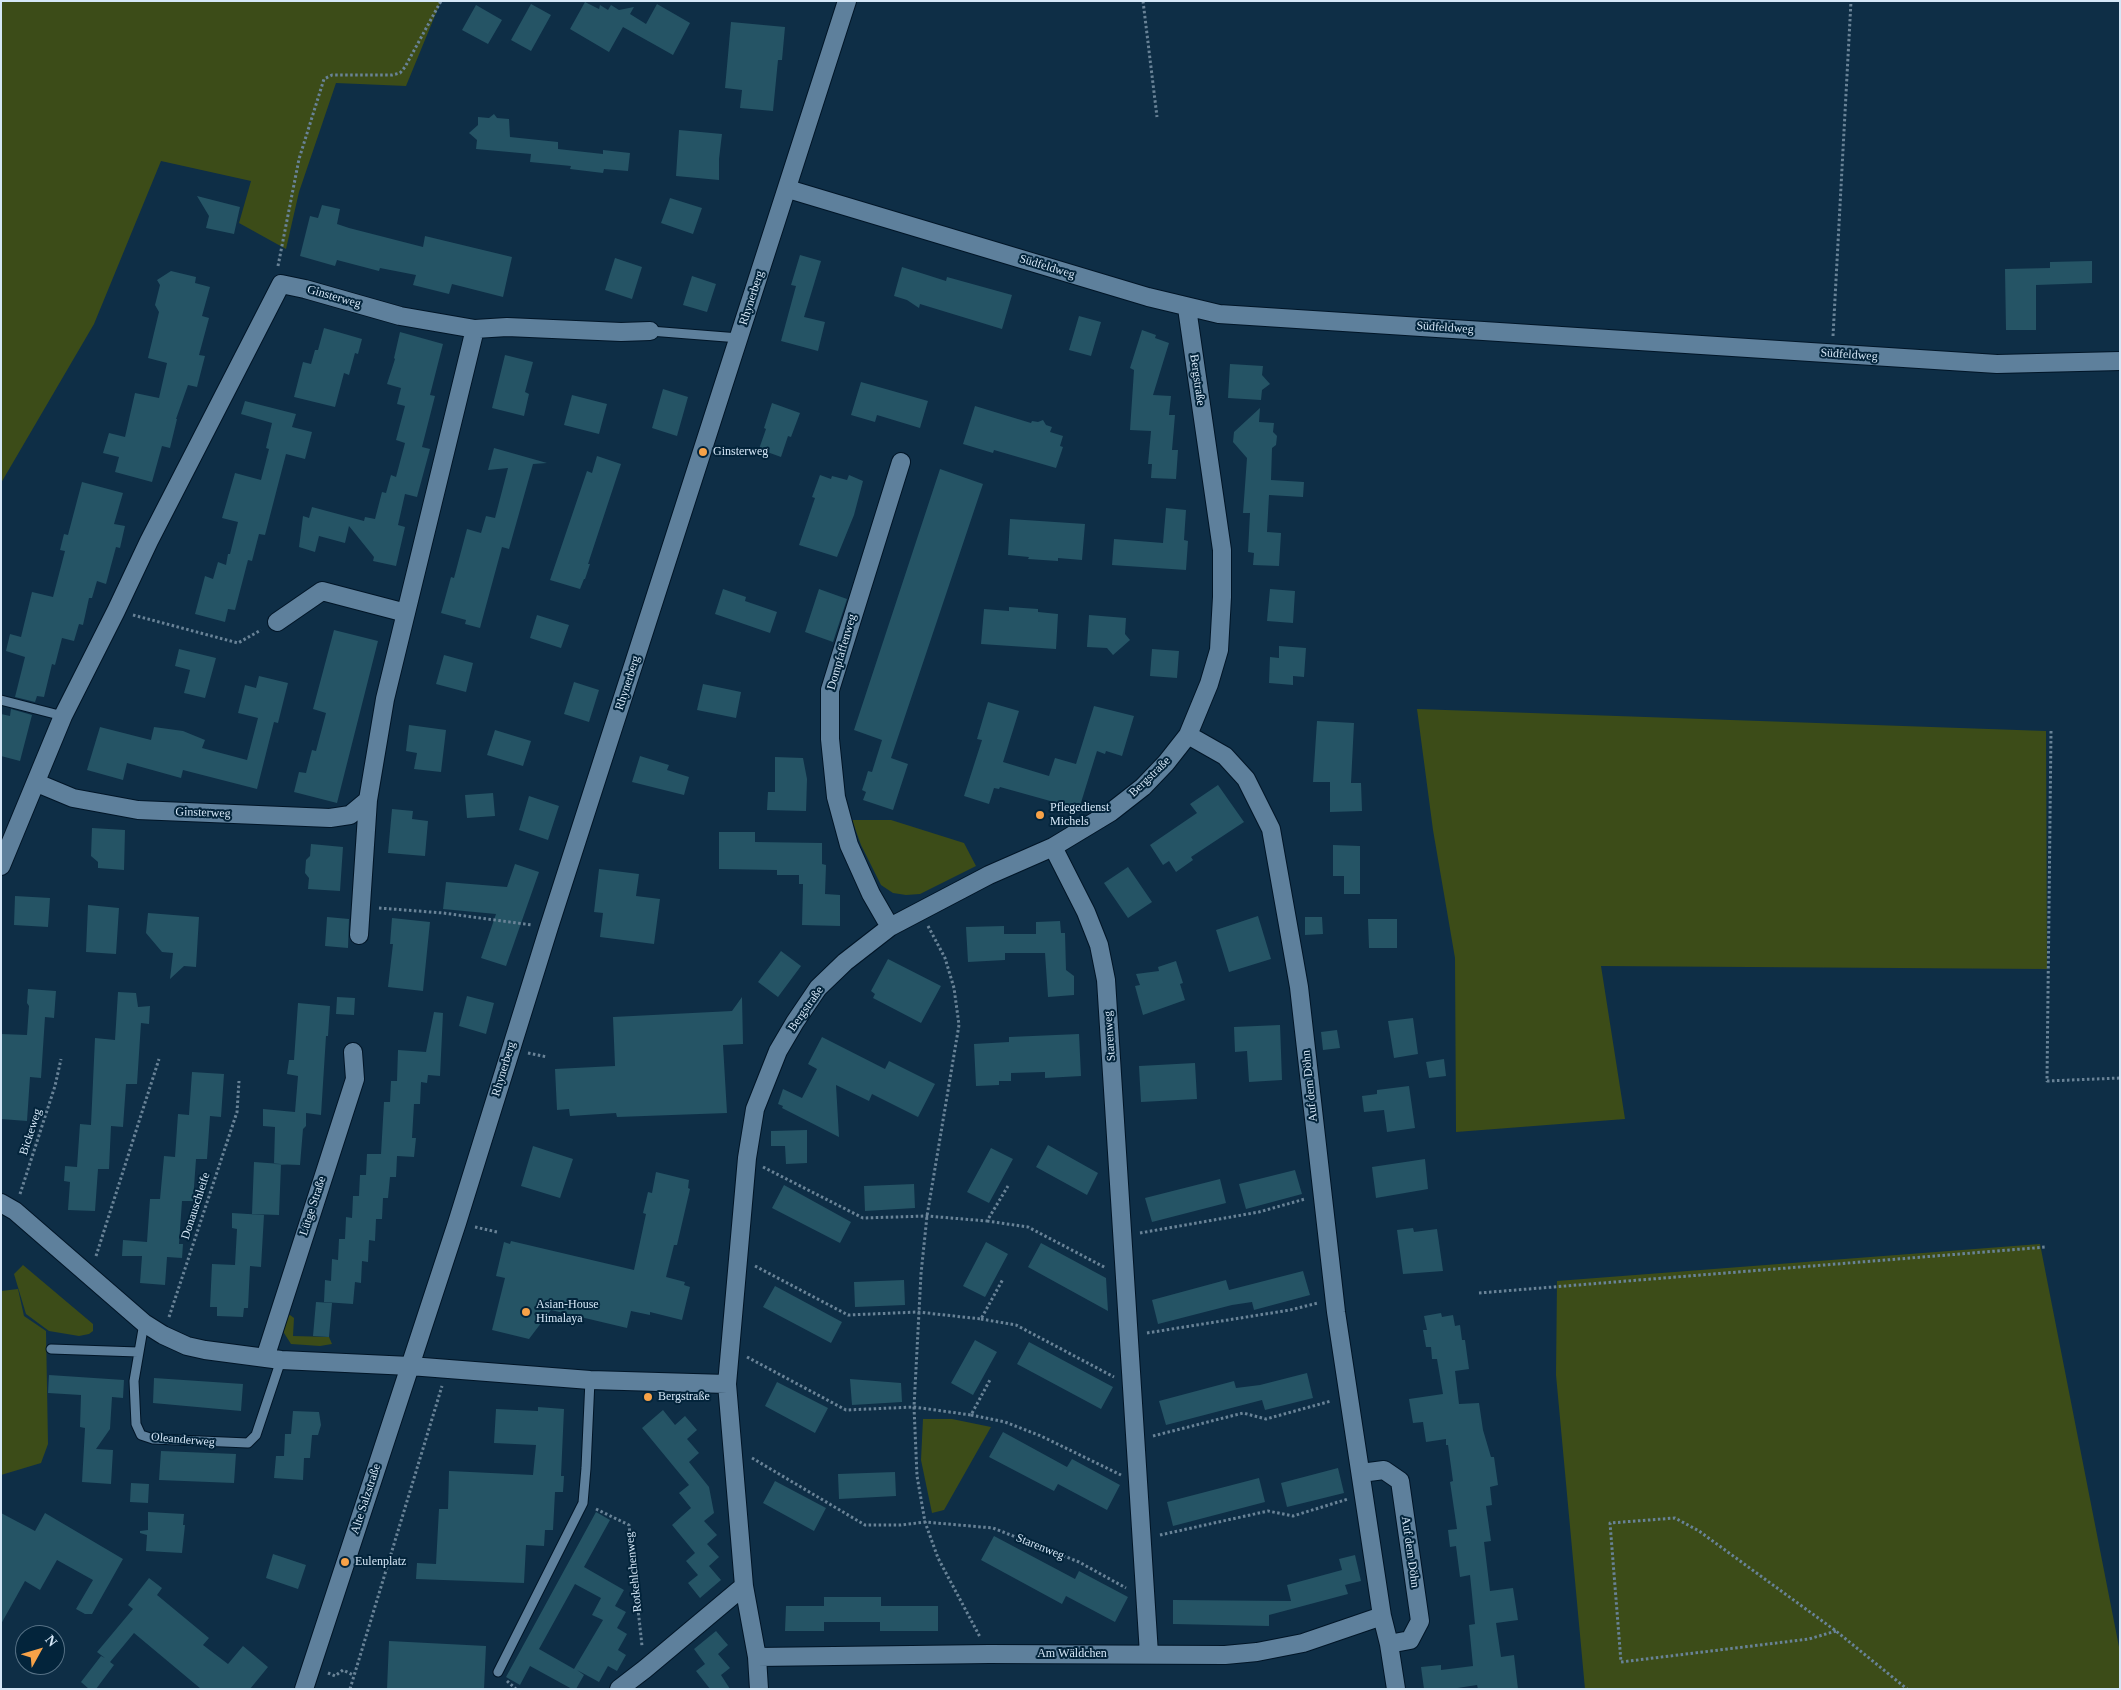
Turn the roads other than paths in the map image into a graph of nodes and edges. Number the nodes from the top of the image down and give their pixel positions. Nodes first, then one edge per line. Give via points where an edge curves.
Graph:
1 (847, 1) edge
2 (788, 189) junction
3 (1187, 308) junction
4 (475, 329) junction
5 (650, 331) joint
6 (739, 338) junction
7 (2120, 361) edge
8 (901, 462) dead end
9 (406, 613) junction
10 (277, 622) road end
11 (1, 700) edge
12 (63, 716) junction
13 (1188, 735) junction
14 (36, 783) junction
15 (368, 800) junction
16 (1053, 847) junction
17 (1, 866) edge
18 (890, 926) junction
19 (359, 935) dead end
20 (354, 1052) dead end
21 (8, 1207) edge
22 (144, 1323) junction
23 (51, 1349) dead end
24 (138, 1352) junction
25 (273, 1359) junction
26 (410, 1366) junction
27 (590, 1380) junction
28 (727, 1384) junction
29 (1361, 1473) junction
30 (744, 1586) junction
31 (1382, 1616) junction
32 (1389, 1644) junction
33 (1150, 1654) junction
34 (756, 1658) junction
35 (498, 1672) dead end
36 (304, 1689) edge
37 (619, 1689) edge
38 (759, 1689) edge
39 (1396, 1689) edge

1 - 2 street, Rhynerberg
2 - 3 street, Südfeldweg
2 - 6 street, Rhynerberg
3 - 7 street, Südfeldweg via 1219,314 1997,364
3 - 13 street, Bergstraße via 1222,550 1219,650
4 - 5 street, Ginsterweg
4 - 9 street
4 - 12 street, Ginsterweg via 400,316 281,284
5 - 6 lane
6 - 26 street, Rhynerberg
8 - 18 street, Dompfaffenweg via 830,690 830,739 836,797 849,845 871,894
9 - 10 street via 322,591
9 - 15 street via 385,700
11 - 12 lane
12 - 14 street
13 - 16 street, Bergstraße via 1143,787 1111,812
13 - 29 street, Auf dem Döhn via 1225,756 1246,780 1270,829 1299,988 1334,1298
14 - 15 street, Ginsterweg via 73,798 138,810 330,818 350,814
14 - 17 street
15 - 19 street
16 - 18 street, Bergstraße via 989,875
16 - 33 street, Starenweg via 1086,912 1099,945 1106,980
18 - 28 street, Bergstraße via 844,962 818,988 778,1051 755,1109 737,1255
20 - 25 street, Lütge Straße via 355,1079
21 - 22 street
22 - 24 lane, Oleanderweg
22 - 25 street via 187,1346
23 - 24 lane
24 - 25 lane, Oleanderweg via 134,1381 136,1424 141,1435 153,1439 239,1444 248,1444 256,1436
25 - 26 street
26 - 27 street
26 - 36 street, Alte Salzstraße
27 - 28 street
27 - 35 lane via 583,1503
28 - 30 street, Bergstraße
29 - 31 street, Auf dem Döhn
29 - 32 street, Auf dem Döhn via 1384,1470 1400,1481 1420,1621 1410,1640
30 - 34 street, Bergstraße
30 - 37 street
31 - 32 street, Auf dem Döhn
31 - 33 street, Am Wäldchen via 1304,1643 1257,1652
32 - 39 street, Auf dem Döhn
33 - 34 street, Am Wäldchen
34 - 38 street, Bergstraße

